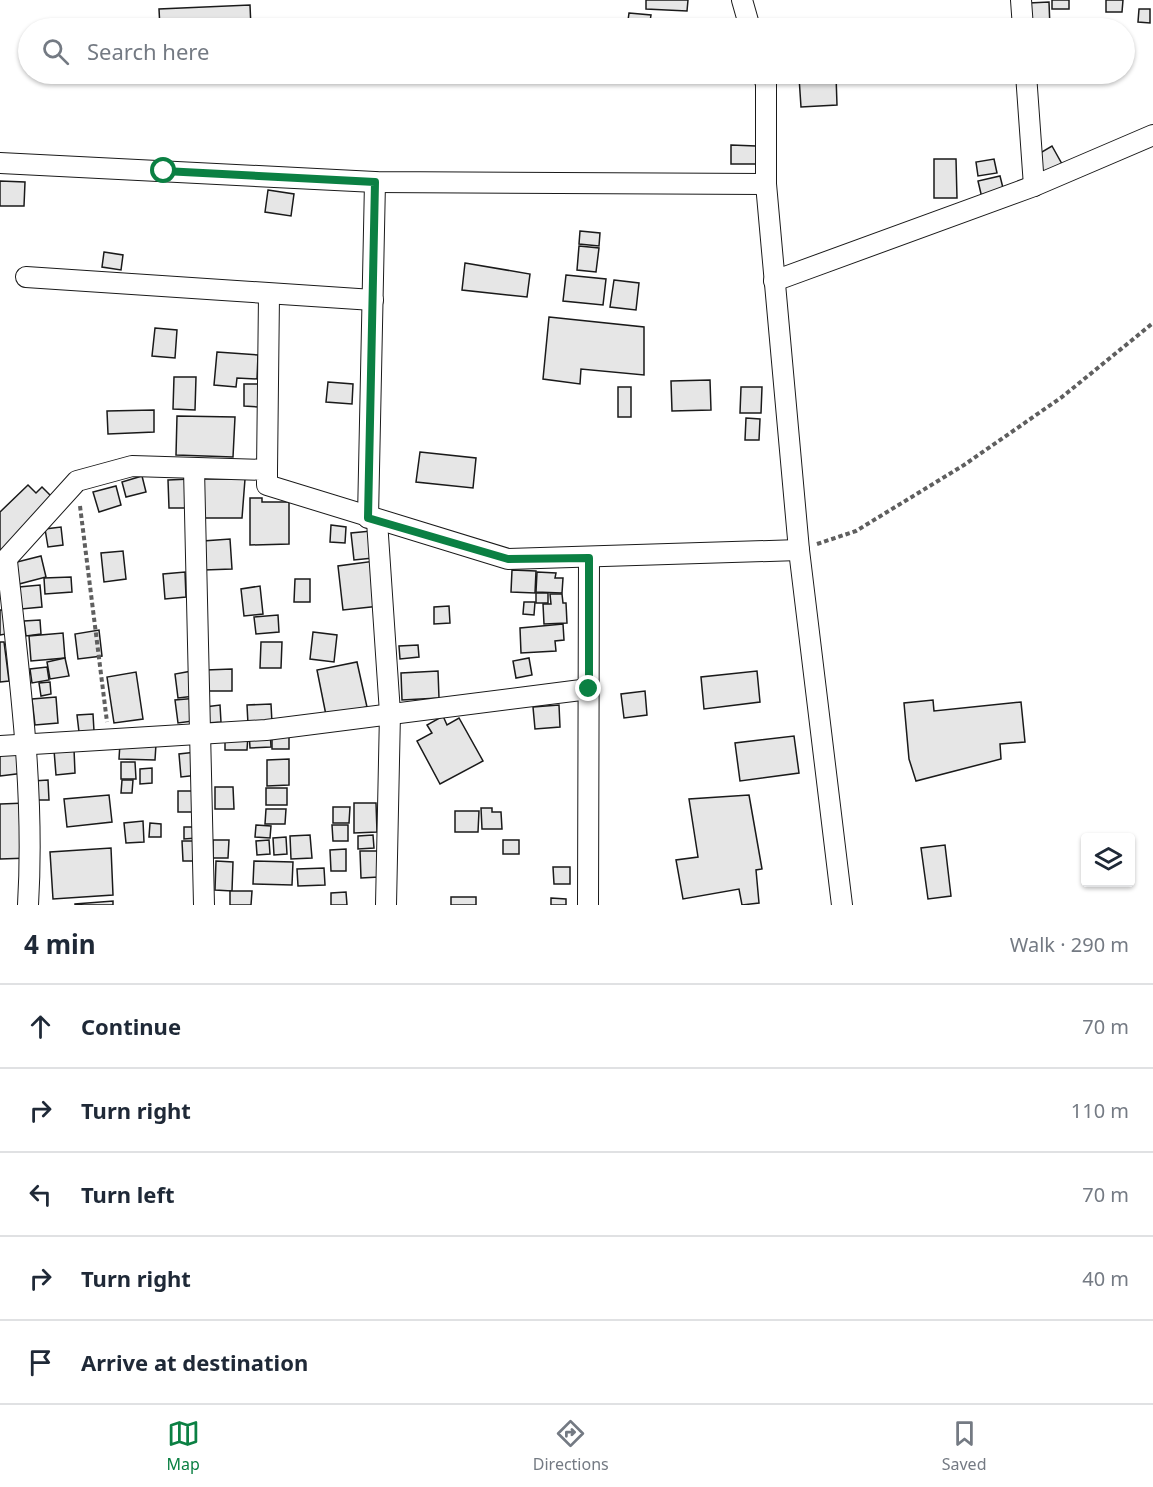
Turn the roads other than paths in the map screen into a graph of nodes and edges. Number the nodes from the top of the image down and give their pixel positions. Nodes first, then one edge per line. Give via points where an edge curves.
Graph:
1 (742, 0) edge
2 (1021, 0) edge
3 (747, 18) edge
4 (1022, 18) edge
5 (766, 84) edge
6 (1027, 84) edge
7 (1153, 135) edge
8 (0, 163) edge
9 (375, 182) junction
10 (766, 184) junction
11 (1034, 186) junction
12 (26, 277) dead end
13 (774, 281) junction
14 (269, 295) junction
15 (373, 300) junction
16 (194, 469) junction
17 (267, 470) junction
18 (373, 519) junction
19 (799, 550) junction
20 (589, 558) junction
21 (4, 563) edge
22 (589, 689) junction
23 (390, 713) junction
24 (202, 734) junction
25 (26, 742) junction
26 (0, 746) edge
27 (28, 905) edge
28 (204, 905) edge
29 (386, 905) edge
30 (588, 905) edge
31 (842, 905) edge

1 - 3 street
2 - 4 street
5 - 10 street
6 - 11 street
7 - 11 street
8 - 9 street
9 - 10 street
9 - 15 street
10 - 13 street
11 - 13 street
12 - 14 street
13 - 19 street
14 - 15 street
14 - 17 street
15 - 18 street
16 - 17 street
16 - 21 street via 132,466 77,481
16 - 24 street
17 - 18 street via 267,485
18 - 20 street via 508,559
18 - 23 street
19 - 20 street
19 - 31 street
20 - 22 street
21 - 25 street
22 - 23 street
22 - 30 street
23 - 24 street via 266,730
23 - 29 street
24 - 25 street
24 - 28 street
25 - 26 street
25 - 27 street via 31,856

